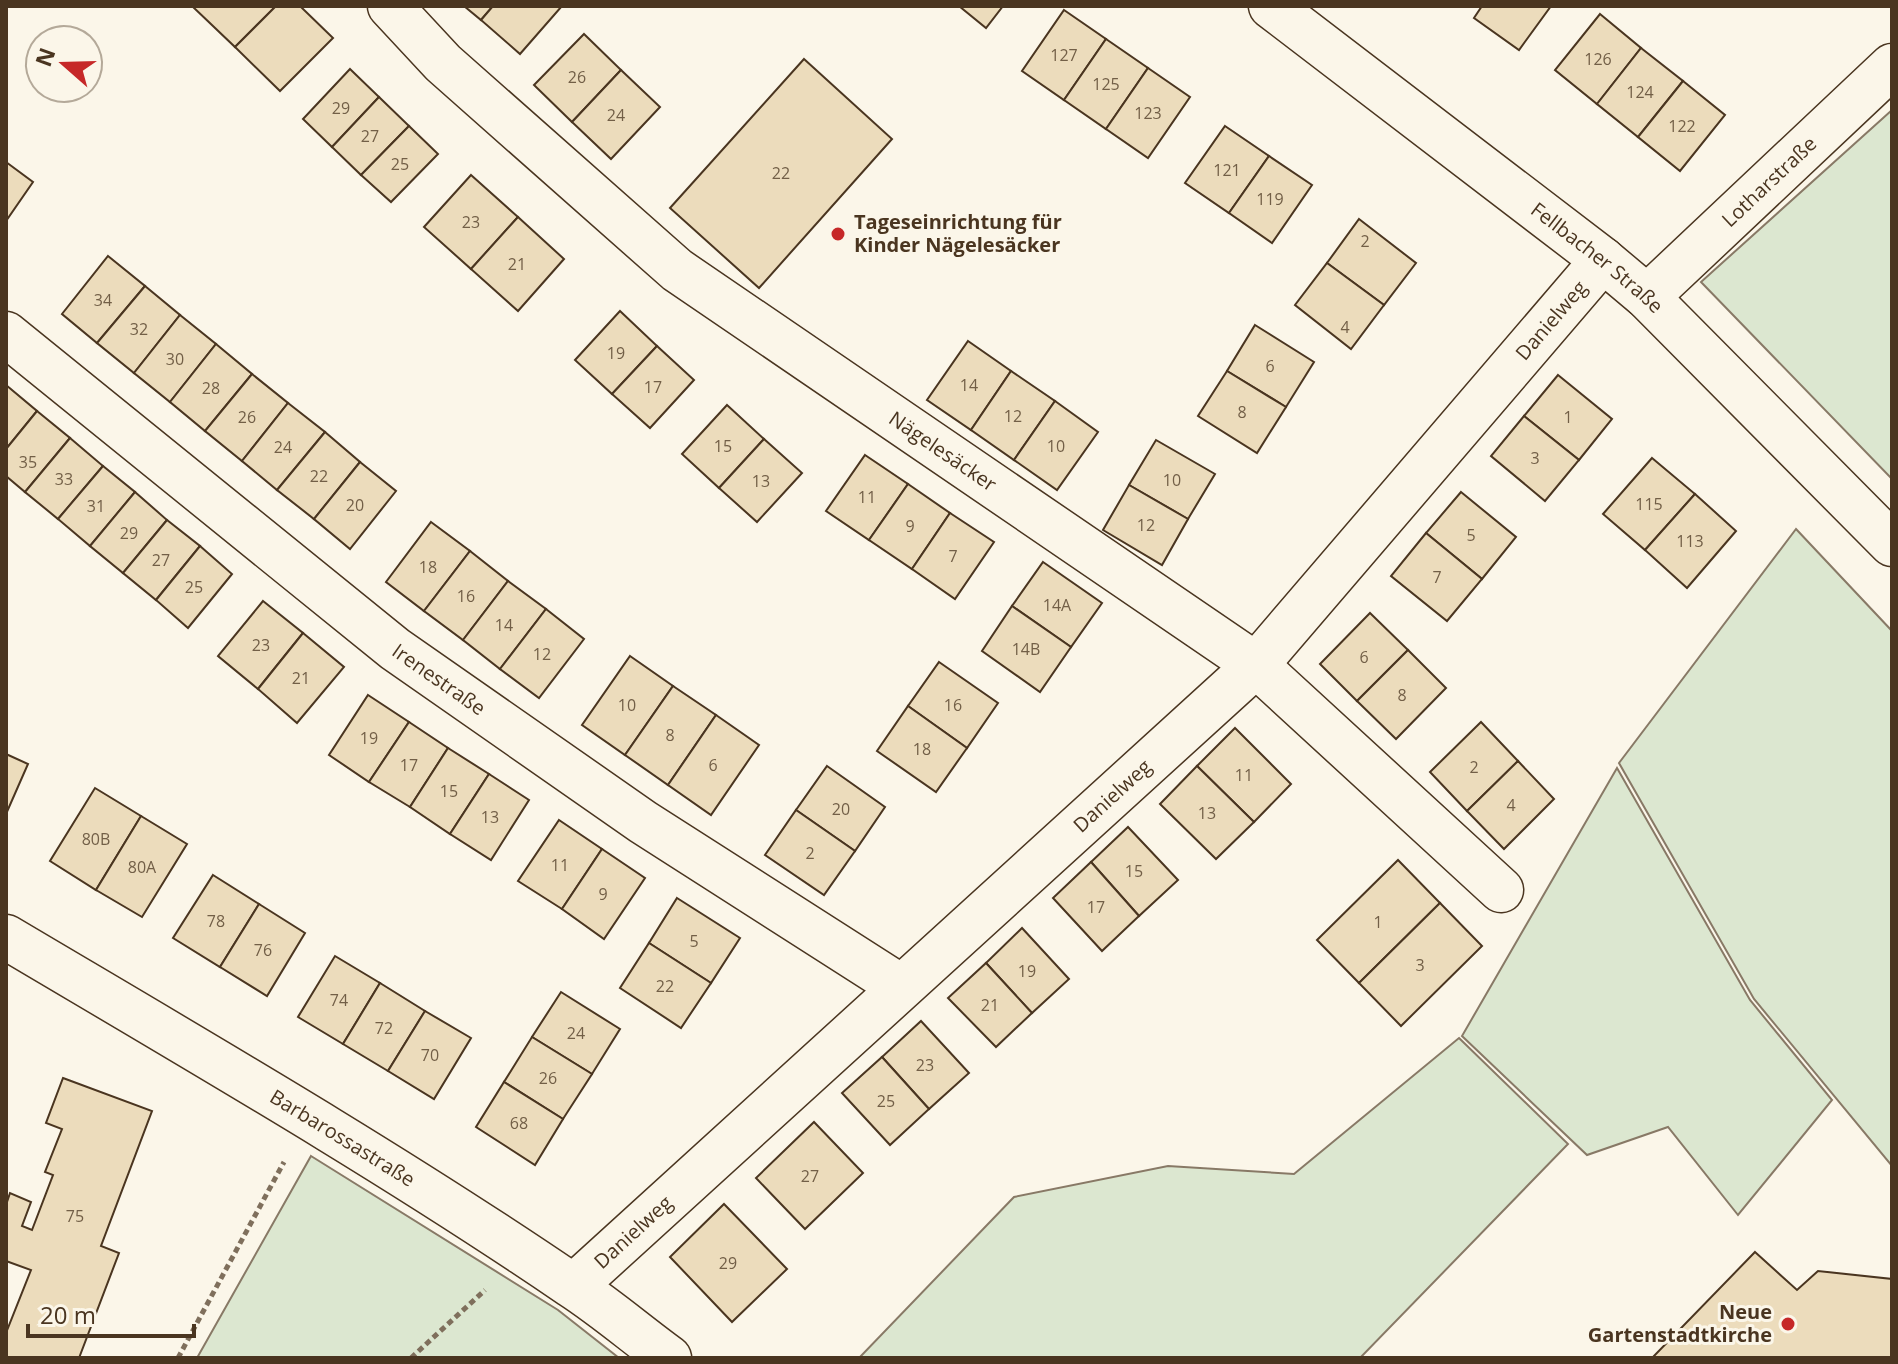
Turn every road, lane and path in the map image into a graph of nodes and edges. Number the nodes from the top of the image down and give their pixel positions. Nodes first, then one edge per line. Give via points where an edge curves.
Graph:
1 (390, 6) edge
2 (1271, 6) edge
3 (1892, 66) edge
4 (1603, 260) junction
5 (1647, 297) junction
6 (6, 334) edge
7 (1892, 544) edge
8 (1256, 665) junction
9 (1501, 890) dead end
10 (6, 937) edge
11 (901, 987) junction
12 (308, 1118) junction
13 (525, 1254) junction
14 (574, 1286) junction
15 (178, 1358) edge
16 (411, 1358) edge
17 (669, 1358) edge

1 - 8 street, Nägelesäcker via 443,63 677,270
2 - 4 street, Fellbacher Straße
3 - 5 street, Lotharstraße
4 - 5 street, Fellbacher Straße
4 - 8 street, Danielweg
5 - 7 street, Fellbacher Straße
6 - 11 street, Irenestraße via 395,649 643,822
8 - 9 street, Nägelesäcker
8 - 11 street, Danielweg
10 - 12 street, Barbarossastraße
11 - 14 street, Danielweg
12 - 13 street, Barbarossastraße
12 - 15 path
13 - 14 street, Barbarossastraße
13 - 16 path
14 - 17 street, Barbarossastraße

